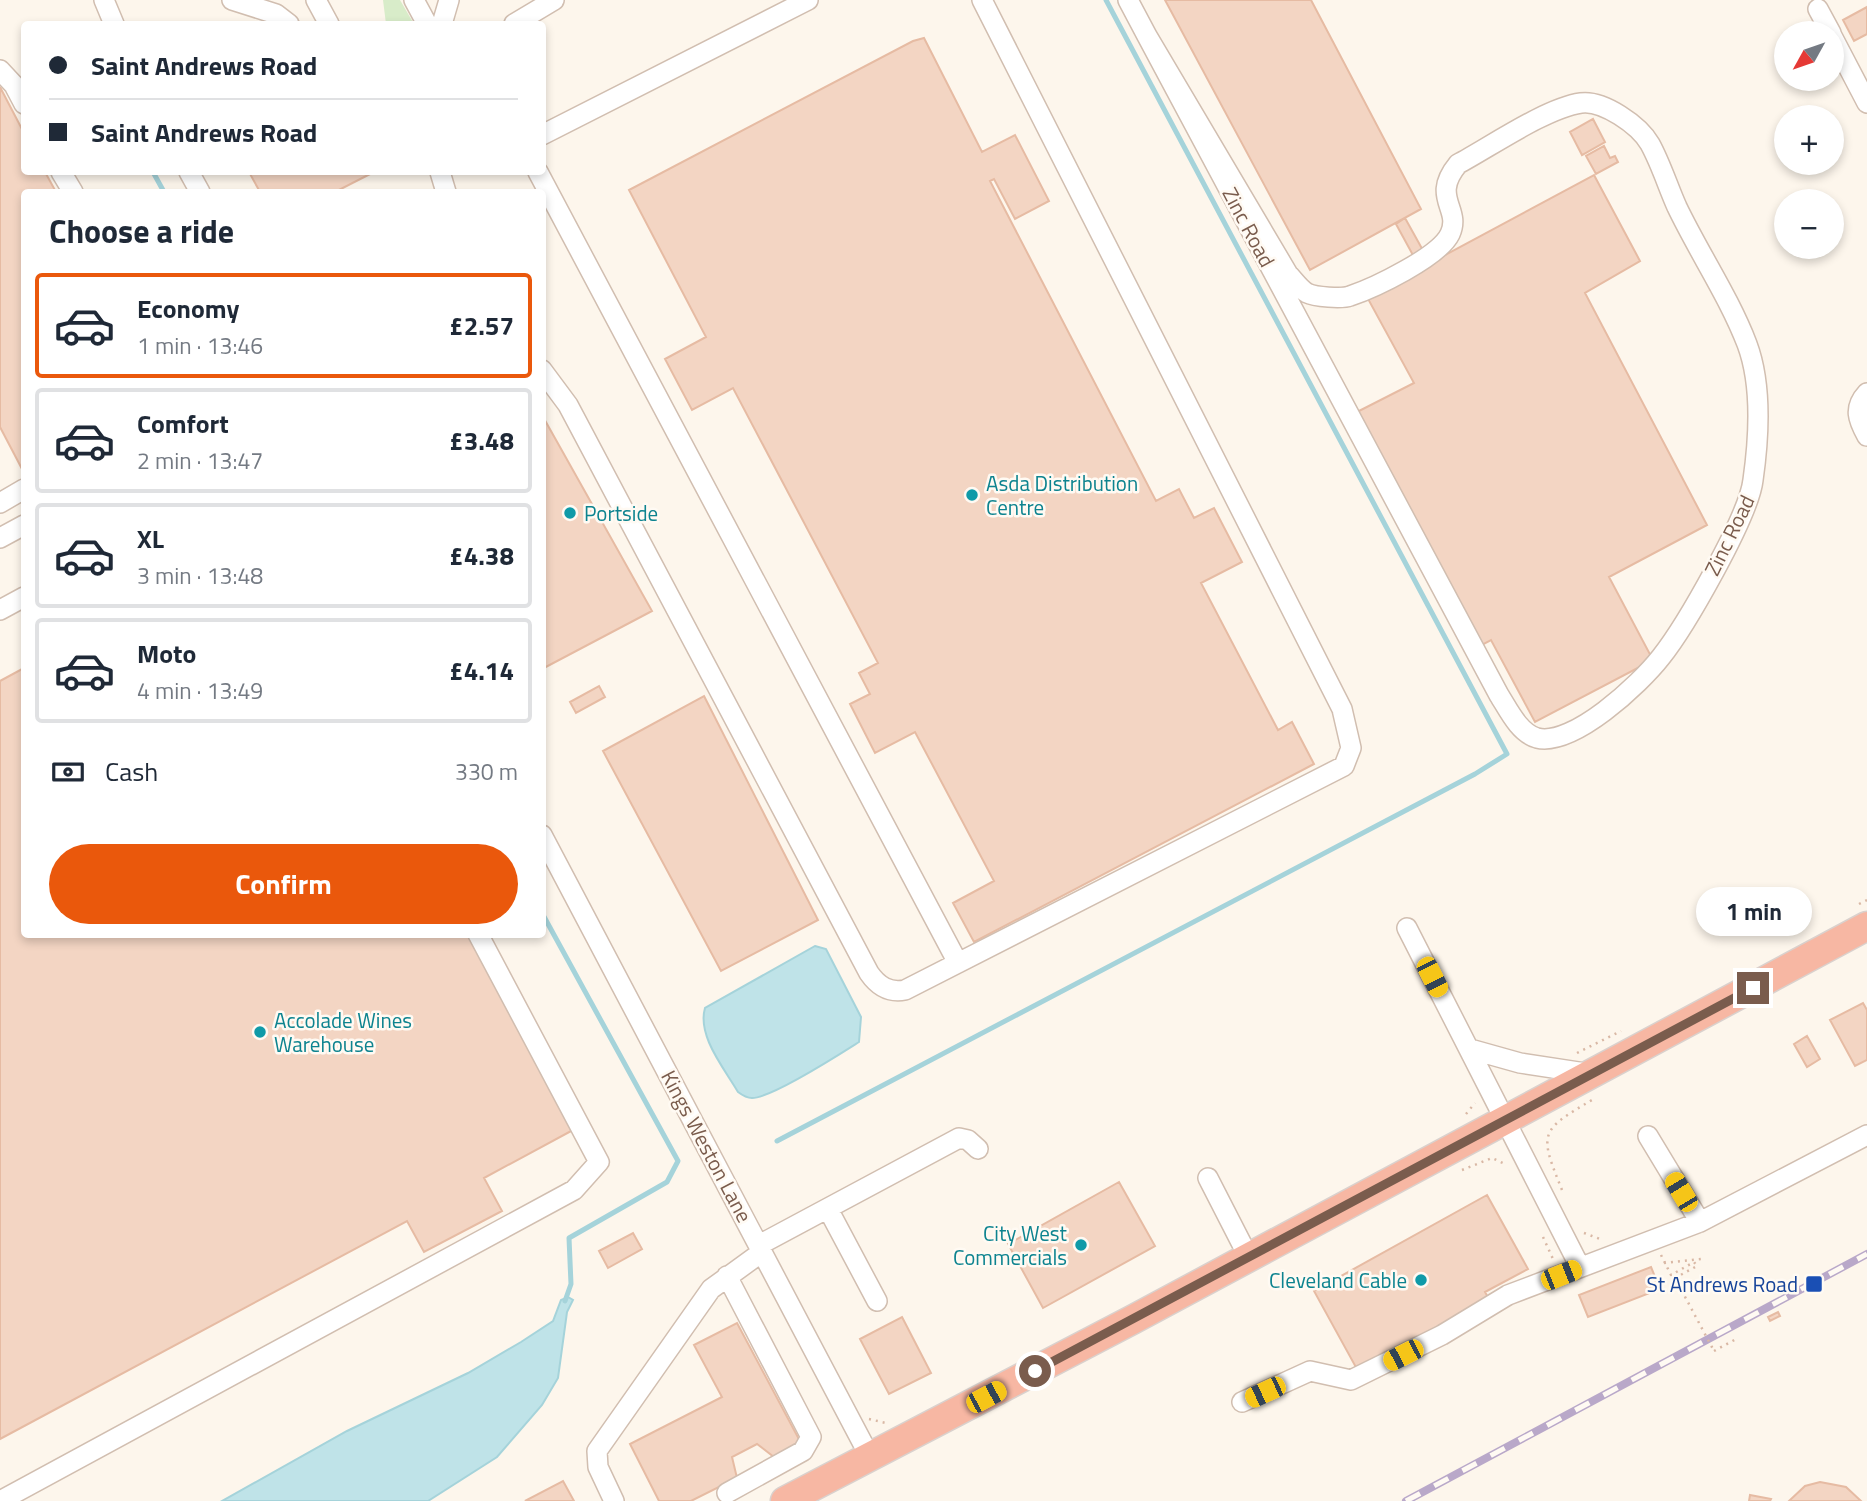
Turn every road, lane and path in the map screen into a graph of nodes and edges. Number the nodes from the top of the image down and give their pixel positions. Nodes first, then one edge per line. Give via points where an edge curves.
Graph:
1 (104, 0) edge
2 (232, 0) edge
3 (316, 0) edge
4 (414, 0) edge
5 (449, 0) edge
6 (554, 0) edge
7 (808, 0) edge
8 (982, 0) edge
9 (1128, 0) edge
10 (1818, 9) dead end
11 (113, 21) edge
12 (285, 21) edge
13 (327, 21) edge
14 (425, 21) edge
15 (443, 21) edge
16 (519, 21) edge
17 (1824, 21) edge
18 (1146, 34) junction
19 (1844, 60) edge
20 (0, 70) edge
21 (21, 98) edge
22 (1867, 103) edge
23 (546, 133) edge
24 (540, 175) edge
25 (546, 375) edge
26 (1867, 393) edge
27 (1867, 436) edge
28 (21, 491) edge
29 (0, 503) edge
30 (21, 527) edge
31 (0, 538) edge
32 (21, 599) edge
33 (0, 610) edge
34 (546, 843) edge
35 (1867, 900) edge
36 (1861, 916) edge
37 (1407, 928) dead end
38 (480, 938) edge
39 (958, 963) junction
40 (1631, 1026) dead end
41 (1470, 1049) junction
42 (1573, 1055) dead end
43 (1593, 1074) junction
44 (1478, 1096) dead end
45 (1464, 1116) dead end
46 (1507, 1121) junction
47 (1867, 1135) edge
48 (1648, 1136) dead end
49 (978, 1149) dead end
50 (1546, 1151) dead end
51 (1208, 1178) dead end
52 (1567, 1200) dead end
53 (828, 1209) junction
54 (1700, 1222) junction
55 (1581, 1231) dead end
56 (1654, 1240) junction
57 (761, 1248) junction
58 (1620, 1252) junction
59 (1249, 1258) junction
60 (1702, 1259) dead end
61 (1664, 1263) junction
62 (1580, 1267) junction
63 (727, 1276) junction
64 (877, 1301) dead end
65 (1738, 1338) dead end
66 (1242, 1402) dead end
67 (895, 1419) dead end
68 (855, 1427) junction
69 (870, 1457) junction
70 (727, 1493) dead end
71 (0, 1501) edge
72 (614, 1501) edge
73 (785, 1501) edge

1 - 11 street
2 - 12 street
3 - 13 street
4 - 14 street
5 - 15 street
6 - 16 street
7 - 23 street
8 - 39 street via 1342,709 1351,748 1344,766 1333,774
9 - 18 street, Zinc Road
10 - 17 street
18 - 18 street, Zinc Road via 1288,274 1308,294 1347,297 1436,250 1450,234 1444,187 1458,164 1556,110 1583,102 1619,113 1649,142 1747,345 1755,381 1753,482 1747,505 1680,631 1660,659 1615,703 1563,737 1536,737 1518,724 1499,695
19 - 22 street
20 - 21 street
24 - 39 street
25 - 39 street via 568,405 870,973 881,986 897,991
26 - 27 street via 1859,401 1857,418
28 - 29 street
30 - 31 street
32 - 33 street
34 - 57 street, Kings Weston Lane
35 - 36 path
36 - 43 highway
37 - 41 street
38 - 71 street via 599,1162 574,1190
40 - 42 path
41 - 43 street via 1520,1063
41 - 46 street
43 - 46 highway
44 - 45 path
46 - 59 highway
46 - 62 street
47 - 54 street
48 - 54 street
49 - 53 street via 959,1139
50 - 52 path
51 - 59 street
53 - 57 street
53 - 64 street
54 - 56 street
55 - 58 path via 1592,1238 1610,1239
56 - 58 street
56 - 61 path
57 - 63 street
57 - 68 street, Kings Weston Lane
58 - 62 street
59 - 69 highway
60 - 61 path
61 - 65 path, bridge via 1671,1275 1694,1262 1697,1266 1675,1278 1714,1351
62 - 66 street via 1507,1296 1351,1381 1310,1371
63 - 70 street via 811,1437 803,1451
63 - 72 street via 711,1289 597,1451 598,1467
67 - 68 path via 884,1423 872,1418
68 - 69 street, Kings Weston Lane
69 - 73 highway

